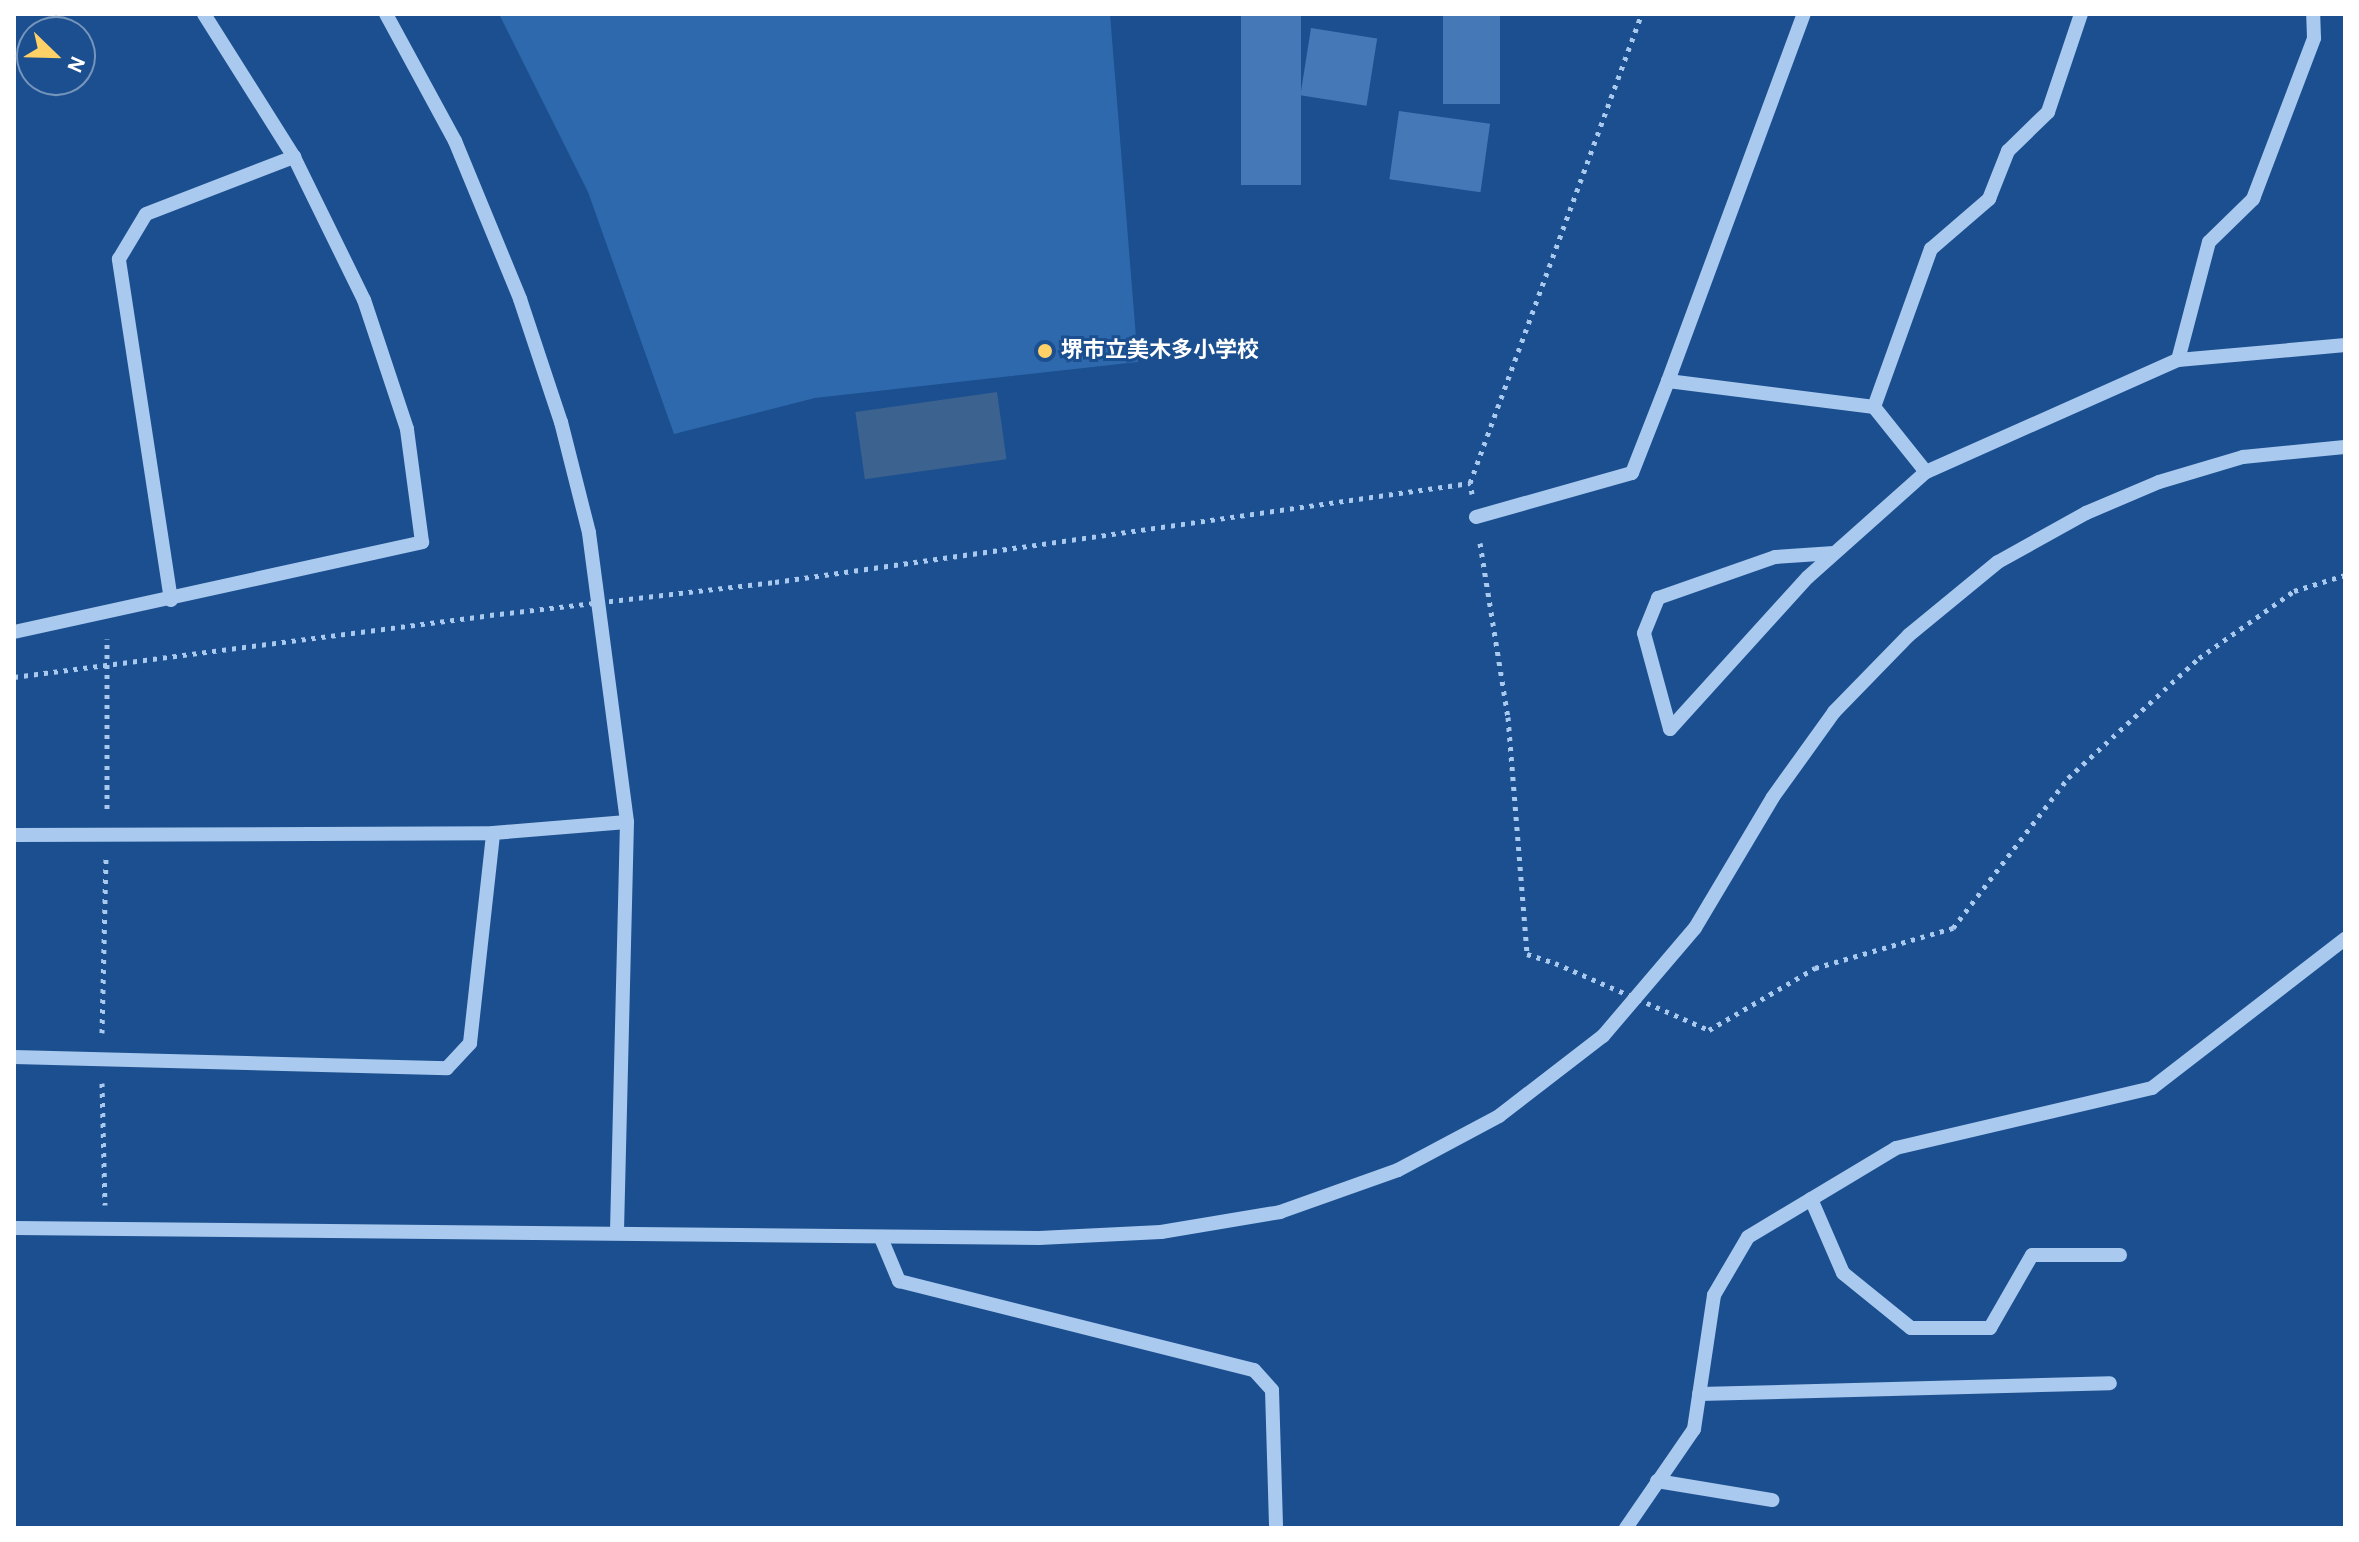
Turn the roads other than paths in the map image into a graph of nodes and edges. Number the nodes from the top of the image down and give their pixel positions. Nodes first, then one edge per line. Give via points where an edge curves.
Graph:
1 (204, 14) edge
2 (386, 14) edge
3 (1804, 14) edge
4 (2081, 14) edge
5 (2313, 14) edge
6 (294, 157) junction
7 (2345, 345) edge
8 (2178, 360) junction
9 (1668, 381) junction
10 (1874, 407) junction
11 (2345, 447) edge
12 (1926, 472) junction
13 (1476, 517) road end
14 (1834, 553) junction
15 (171, 600) junction
16 (14, 632) edge
17 (627, 822) junction
18 (493, 833) junction
19 (14, 835) edge
20 (2345, 939) edge
21 (14, 1057) edge
22 (1811, 1199) junction
23 (14, 1228) edge
24 (617, 1231) junction
25 (881, 1238) junction
26 (2120, 1255) dead end
27 (2110, 1383) dead end
28 (1699, 1394) junction
29 (1657, 1481) junction
30 (1772, 1500) dead end
31 (1276, 1528) edge
32 (1626, 1528) edge

1 - 6 street
2 - 17 street via 455,141 520,299 561,422 589,533
3 - 9 street
4 - 10 street via 2048,112 2008,151 1989,199 1931,249
5 - 8 street via 2314,38 2253,199 2209,242
6 - 15 street via 146,214 119,259
6 - 15 street via 364,300 407,429 422,542
7 - 8 street
8 - 12 street
9 - 10 street
9 - 13 street via 1632,473
10 - 12 street
11 - 25 street via 2243,457 2159,482 2086,513 1998,562 1909,635 1834,712 1773,797 1695,928 1603,1036 1499,1116 1398,1170 1280,1212 1161,1232
12 - 14 street
14 - 14 street via 1808,577 1670,729 1644,633 1658,598 1775,557
15 - 16 street
17 - 18 street
17 - 24 street
18 - 19 street
18 - 21 street via 470,1043 447,1068
20 - 22 street via 2152,1088 1896,1148
22 - 26 street via 1843,1273 1911,1328 1990,1328 2032,1255
22 - 28 street via 1748,1237 1714,1295
23 - 24 street
24 - 25 street
25 - 31 street via 899,1281 1254,1370 1272,1390
27 - 28 street
28 - 29 street via 1694,1429
29 - 30 street
29 - 32 street

